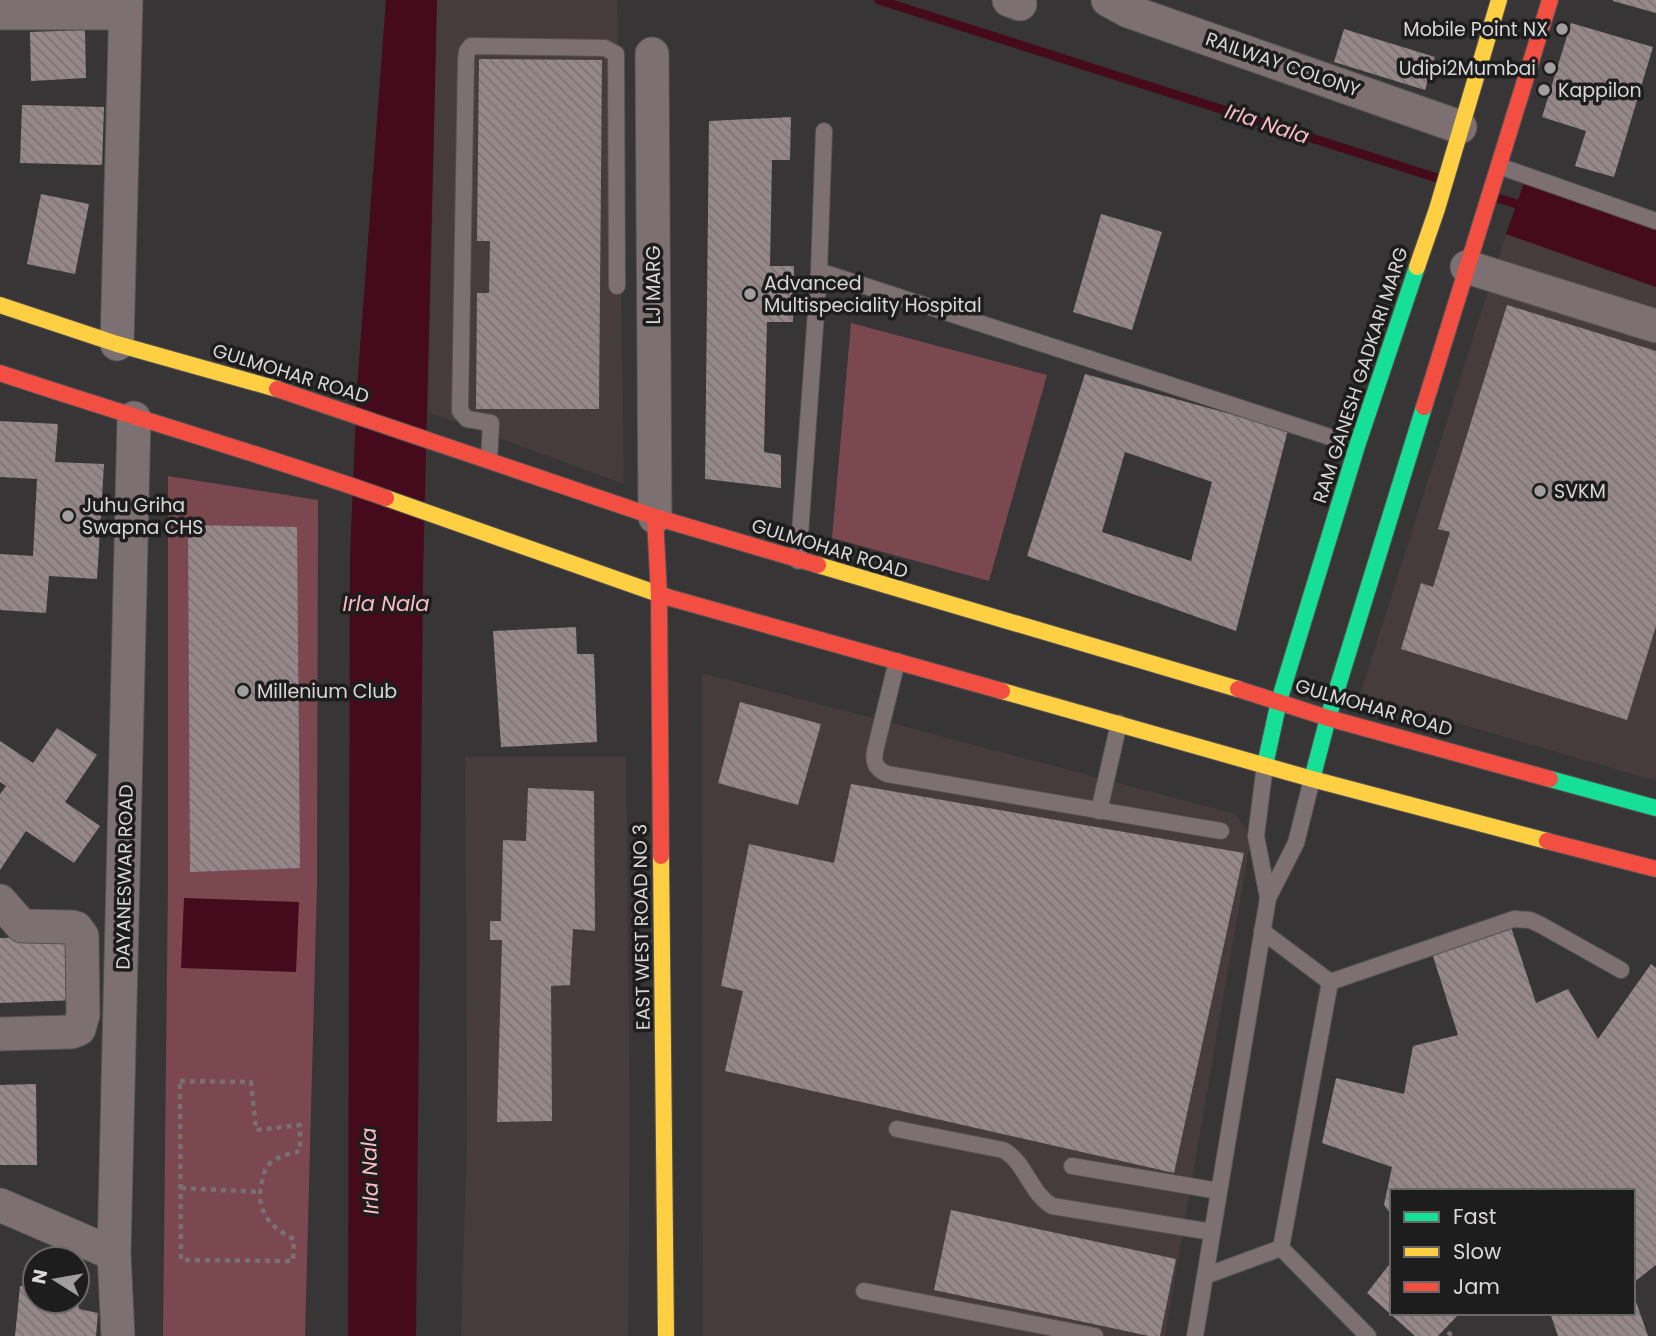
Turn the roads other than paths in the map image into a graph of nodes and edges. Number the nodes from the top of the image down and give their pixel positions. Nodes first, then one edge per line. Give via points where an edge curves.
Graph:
1 (1499, 0) edge
2 (1550, 0) edge
3 (1123, 4) edge
4 (125, 6) edge
5 (0, 13) edge
6 (652, 54) dead end
7 (824, 131) dead end
8 (1457, 138) junction
9 (1497, 173) junction
10 (1656, 221) edge
11 (1467, 267) junction
12 (819, 271) junction
13 (631, 274) junction
14 (0, 305) edge
15 (1656, 326) edge
16 (117, 344) junction
17 (0, 373) edge
18 (134, 418) junction
19 (1330, 437) dead end
20 (489, 460) junction
21 (655, 517) junction
22 (799, 561) junction
23 (659, 595) junction
24 (897, 661) junction
25 (1279, 701) junction
26 (1328, 718) junction
27 (1119, 723) junction
28 (1265, 765) junction
29 (1312, 779) junction
30 (1656, 808) edge
31 (1099, 811) junction
32 (1221, 831) dead end
33 (1656, 869) edge
34 (1268, 898) junction
35 (0, 901) edge
36 (1262, 931) junction
37 (1621, 970) dead end
38 (1330, 982) junction
39 (0, 1034) edge
40 (897, 1129) dead end
41 (1072, 1166) dead end
42 (1219, 1191) junction
43 (0, 1205) edge
44 (1212, 1232) junction
45 (1281, 1248) junction
46 (114, 1254) junction
47 (1205, 1276) junction
48 (864, 1291) dead end
49 (118, 1336) edge
50 (666, 1336) edge
51 (1095, 1336) edge
52 (1195, 1336) edge
53 (1368, 1336) edge

1 - 8 main road, RAM GANESH GADKARI MARG
2 - 9 main road
3 - 8 street, RAILWAY COLONY
4 - 5 street
4 - 16 street
6 - 13 street, LJ MARG
7 - 12 lane
8 - 25 main road, RAM GANESH GADKARI MARG
9 - 10 lane
9 - 11 main road
11 - 15 street
11 - 26 main road
12 - 19 lane
12 - 22 lane
13 - 20 lane via 616,54 605,48 471,46 466,59 460,411 467,419 491,423
13 - 21 street, LJ MARG
14 - 16 main road, GULMOHAR ROAD
16 - 20 main road, GULMOHAR ROAD via 307,398
17 - 18 main road
18 - 23 main road via 307,470
18 - 46 street, DAYANESWAR ROAD
20 - 21 main road, GULMOHAR ROAD
21 - 22 main road, GULMOHAR ROAD
21 - 23 main road, EAST WEST ROAD NO 3
22 - 25 main road, GULMOHAR ROAD
23 - 24 main road
23 - 50 main road, EAST WEST ROAD NO 3
24 - 27 main road
24 - 31 lane via 875,751 880,771
25 - 26 main road, GULMOHAR ROAD
25 - 28 main road, RAM GANESH GADKARI MARG
26 - 29 main road
26 - 30 main road, GULMOHAR ROAD
27 - 28 main road
27 - 31 lane
28 - 29 main road
28 - 34 lane via 1256,836
29 - 33 main road
29 - 34 lane via 1296,843
31 - 32 lane
34 - 36 lane
35 - 39 street via 22,926 72,927 82,936 83,1015 79,1029 71,1032
36 - 38 lane
36 - 42 lane
37 - 38 lane via 1541,925 1514,919
38 - 45 lane
40 - 44 lane via 1003,1150 1052,1206
41 - 42 lane
42 - 44 lane
43 - 46 street
44 - 47 lane
45 - 47 lane
45 - 53 lane
46 - 49 street, DAYANESWAR ROAD
47 - 52 lane
48 - 51 lane

